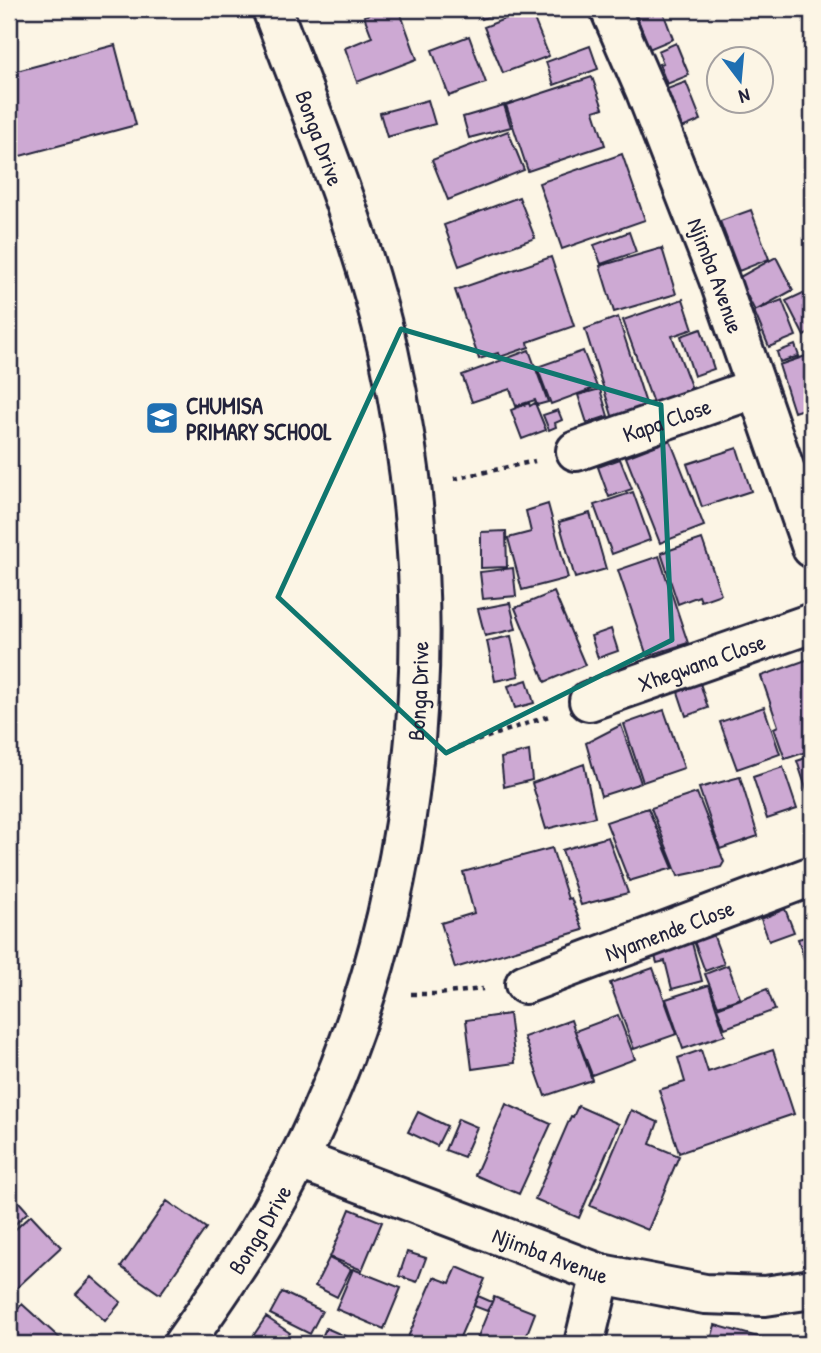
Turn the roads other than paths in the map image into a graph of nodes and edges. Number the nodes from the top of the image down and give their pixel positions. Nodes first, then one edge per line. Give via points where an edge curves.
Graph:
1 (272, 9) edge
2 (610, 9) edge
3 (756, 388) junction
4 (576, 451) road end
5 (812, 548) edge
6 (812, 623) edge
7 (589, 701) road end
8 (812, 876) edge
9 (525, 984) road end
10 (299, 1159) junction
11 (601, 1274) junction
12 (812, 1289) edge
13 (183, 1344) edge
14 (584, 1344) edge

1 - 10 street, Bonga Drive via 361,248 388,350 416,530 421,624 414,763 394,887 333,1082
2 - 3 street, Njimba Avenue via 715,269
3 - 4 street, Kapa Close
3 - 5 street, Njimba Avenue
6 - 7 street, Xhegwana Close
8 - 9 street, Nyamende Close
10 - 11 street, Njimba Avenue
10 - 13 street, Bonga Drive via 247,1251
11 - 12 street, Njimba Avenue via 705,1294 765,1296
11 - 14 street

